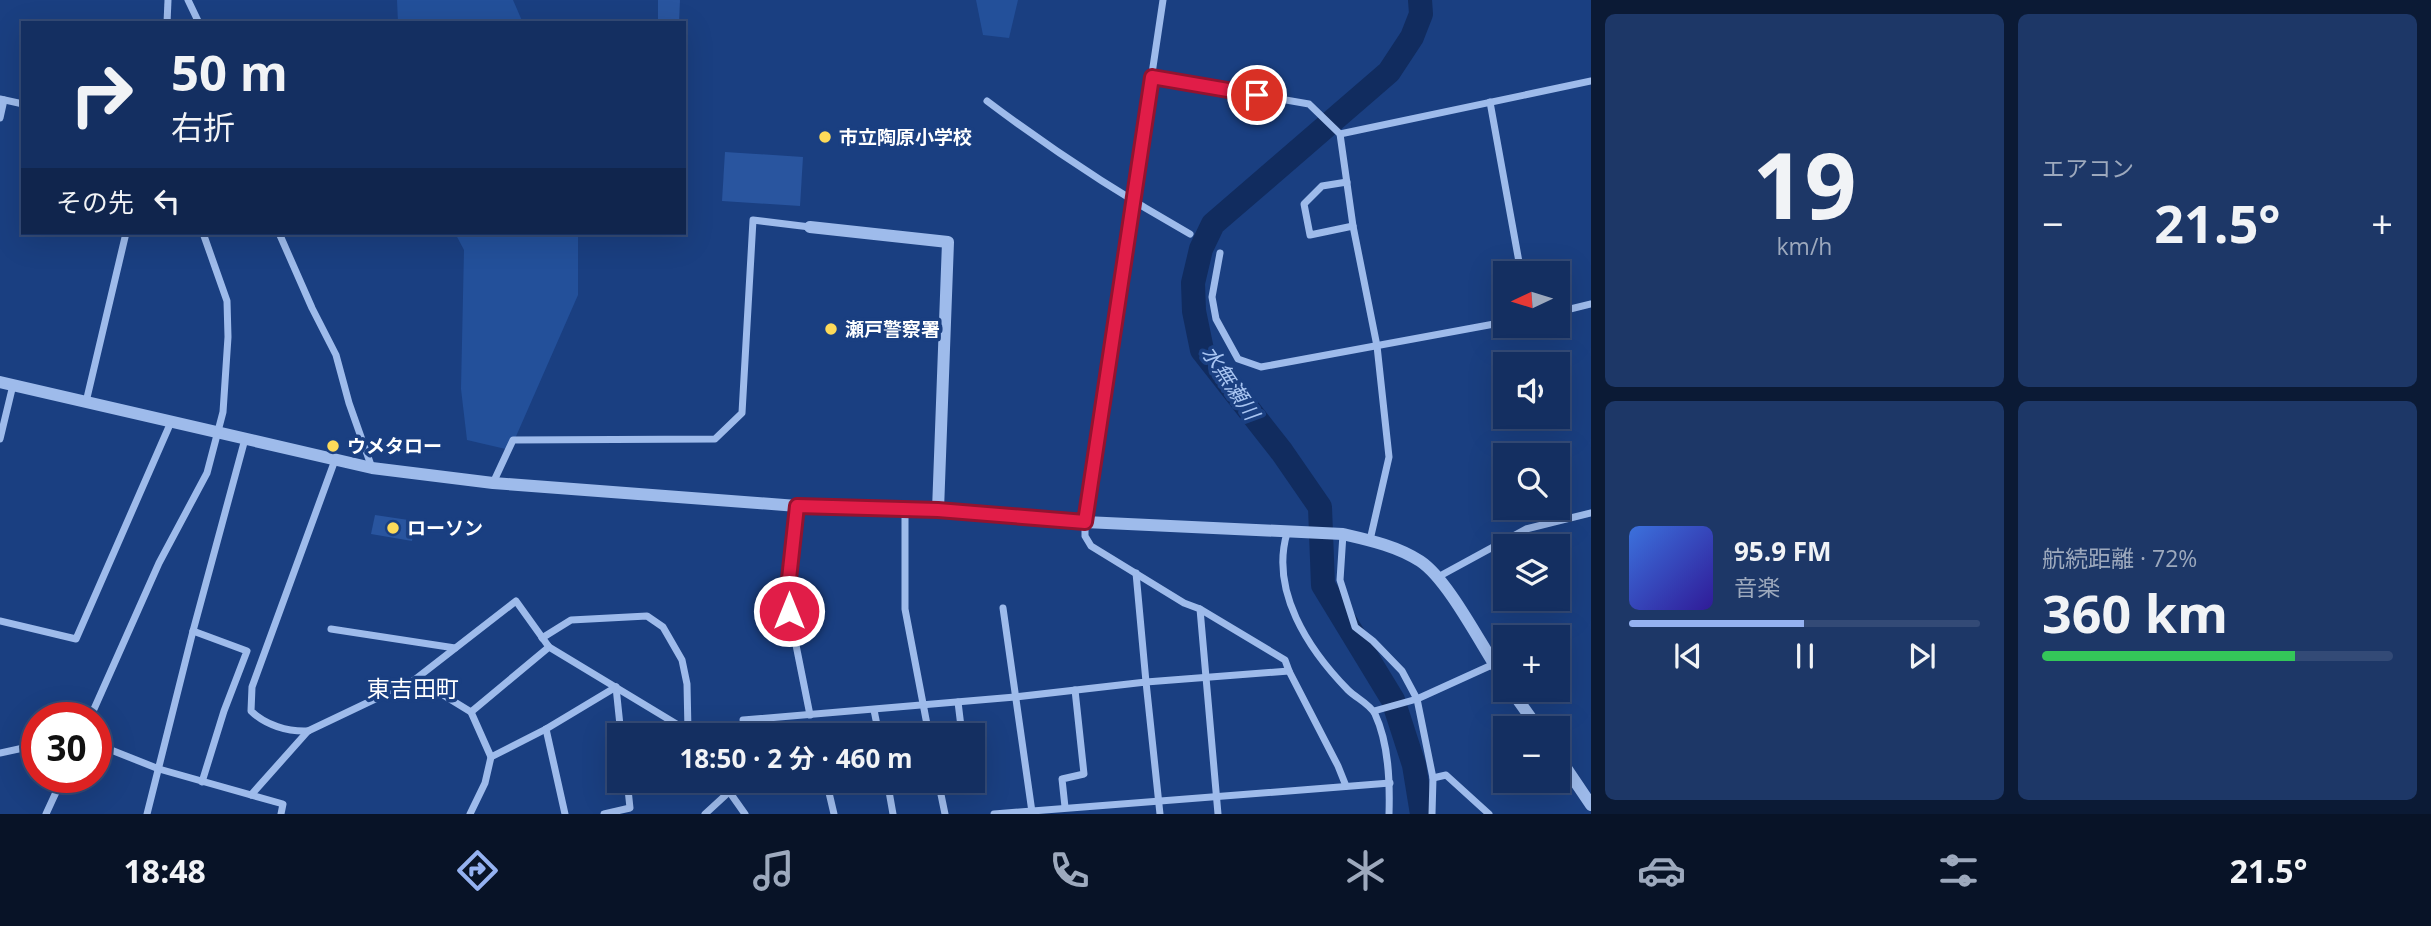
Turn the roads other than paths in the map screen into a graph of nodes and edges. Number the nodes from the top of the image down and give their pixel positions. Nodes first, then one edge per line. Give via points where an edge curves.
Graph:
1 (168, 0) edge
2 (188, 0) edge
3 (1163, 0) edge
4 (167, 21) edge
5 (198, 21) edge
6 (1152, 77) junction
7 (1591, 81) edge
8 (2, 100) edge
9 (987, 101) dead end
10 (1490, 102) junction
11 (21, 104) edge
12 (0, 118) edge
13 (1337, 132) junction
14 (1347, 182) junction
15 (1133, 202) junction
16 (1353, 226) junction
17 (810, 227) joint
18 (1190, 234) dead end
19 (126, 235) edge
20 (204, 235) edge
21 (280, 235) edge
22 (1220, 253) dead end
23 (1519, 261) edge
24 (1591, 304) edge
25 (1570, 309) edge
26 (1493, 324) edge
27 (1377, 346) junction
28 (7, 383) edge
29 (86, 402) junction
30 (171, 422) junction
31 (217, 432) junction
32 (0, 439) edge
33 (245, 439) junction
34 (335, 460) junction
35 (372, 468) junction
36 (492, 483) junction
37 (797, 506) junction
38 (938, 510) junction
39 (905, 511) junction
40 (1591, 513) edge
41 (1085, 522) junction
42 (1287, 533) junction
43 (1343, 534) junction
44 (1370, 540) junction
45 (1136, 573) junction
46 (1438, 577) junction
47 (1003, 608) dead end
48 (1200, 609) junction
49 (0, 621) edge
50 (331, 629) dead end
51 (192, 631) junction
52 (542, 638) junction
53 (549, 647) junction
54 (455, 648) junction
55 (1493, 662) edge
56 (1493, 664) edge
57 (1289, 671) junction
58 (1207, 678) junction
59 (413, 681) junction
60 (1146, 682) junction
61 (616, 687) junction
62 (1075, 690) junction
63 (1015, 697) junction
64 (1418, 699) junction
65 (97, 702) edge
66 (958, 702) junction
67 (923, 705) junction
68 (874, 710) junction
69 (1374, 711) junction
70 (471, 712) junction
71 (810, 715) junction
72 (743, 720) dead end
73 (620, 723) edge
74 (673, 723) edge
75 (689, 723) edge
76 (877, 723) edge
77 (927, 723) edge
78 (961, 723) edge
79 (546, 729) junction
80 (308, 731) junction
81 (21, 748) edge
82 (112, 750) edge
83 (0, 753) edge
84 (491, 757) junction
85 (159, 769) junction
86 (1570, 774) edge
87 (1433, 778) junction
88 (202, 782) junction
89 (1390, 783) junction
90 (1346, 786) junction
91 (56, 793) edge
92 (628, 793) edge
93 (728, 793) edge
94 (730, 793) edge
95 (829, 793) edge
96 (890, 793) edge
97 (941, 793) edge
98 (251, 795) junction
99 (1216, 796) junction
100 (1159, 802) junction
101 (1591, 805) edge
102 (1065, 807) junction
103 (1032, 812) edge
104 (46, 814) edge
105 (146, 814) edge
106 (281, 814) edge
107 (470, 814) edge
108 (565, 814) edge
109 (604, 814) edge
110 (705, 814) edge
111 (746, 814) edge
112 (834, 814) edge
113 (894, 814) edge
114 (945, 814) edge
115 (994, 814) edge
116 (1160, 814) edge
117 (1218, 814) edge
118 (1389, 814) edge
119 (1432, 814) edge
120 (1489, 814) edge

1 - 4 street
2 - 5 street
3 - 6 street
6 - 13 street via 1309,104
6 - 15 street
7 - 10 street
8 - 11 street
8 - 12 street
9 - 15 street via 1043,144
10 - 13 street
10 - 23 street
13 - 14 street
14 - 16 street
14 - 16 street via 1321,186 1304,204 1310,235
15 - 18 street
15 - 41 street
16 - 27 street
17 - 36 street via 753,220 742,413 715,439 513,440
17 - 38 street via 948,242
19 - 29 street
20 - 31 street via 227,301 223,412
21 - 35 street via 336,355
22 - 27 street via 1212,297 1216,319 1238,359 1261,367
24 - 25 street
26 - 27 street
27 - 44 street via 1389,457
28 - 29 street
28 - 32 street
29 - 30 street
30 - 31 street
30 - 49 street via 76,639
31 - 33 street
31 - 65 street via 207,473 159,563
33 - 34 street
33 - 51 street
34 - 35 street
34 - 80 street via 252,687 251,711 261,720
35 - 36 street
36 - 37 street
37 - 39 street
37 - 71 street via 789,611
38 - 39 street
38 - 41 street
39 - 67 street via 905,609
40 - 46 street via 1526,529
41 - 42 street
41 - 45 street via 1091,546
42 - 43 street
42 - 69 street via 1282,564 1286,596 1296,618 1315,652 1348,690
43 - 44 street
43 - 64 street via 1340,580 1355,626 1402,671
44 - 46 street via 1402,551
45 - 48 street
45 - 60 street
46 - 55 street
47 - 63 street
48 - 57 street via 1285,660
48 - 58 street
50 - 54 street
51 - 85 street
51 - 88 street via 247,651
52 - 53 street
52 - 54 street via 516,601
52 - 75 street via 570,620 647,616 663,627 682,660
53 - 61 street
53 - 70 street
54 - 59 street
56 - 64 street
57 - 58 street
57 - 90 street
58 - 60 street
58 - 99 street
59 - 70 street
59 - 80 street
60 - 62 street
60 - 100 street
61 - 73 street
61 - 74 street
61 - 79 street
62 - 63 street
62 - 102 street via 1084,774 1062,779
63 - 66 street
63 - 103 street
64 - 69 street
64 - 87 street
66 - 67 street
66 - 78 street
67 - 68 street
67 - 77 street
68 - 71 street
68 - 76 street
69 - 89 street
70 - 84 street
71 - 72 street
79 - 84 street
79 - 108 street
80 - 98 street
81 - 83 street
82 - 85 street
84 - 107 street
85 - 88 street
85 - 105 street
86 - 101 street
87 - 119 street
87 - 120 street via 1446,775
88 - 98 street
89 - 90 street
89 - 118 street
90 - 99 street
91 - 104 street
92 - 109 street via 630,808
93 - 110 street
94 - 111 street
95 - 112 street
96 - 113 street
97 - 114 street
98 - 106 street via 284,804
99 - 100 street
99 - 117 street
100 - 102 street
100 - 116 street
102 - 103 street
103 - 115 street

